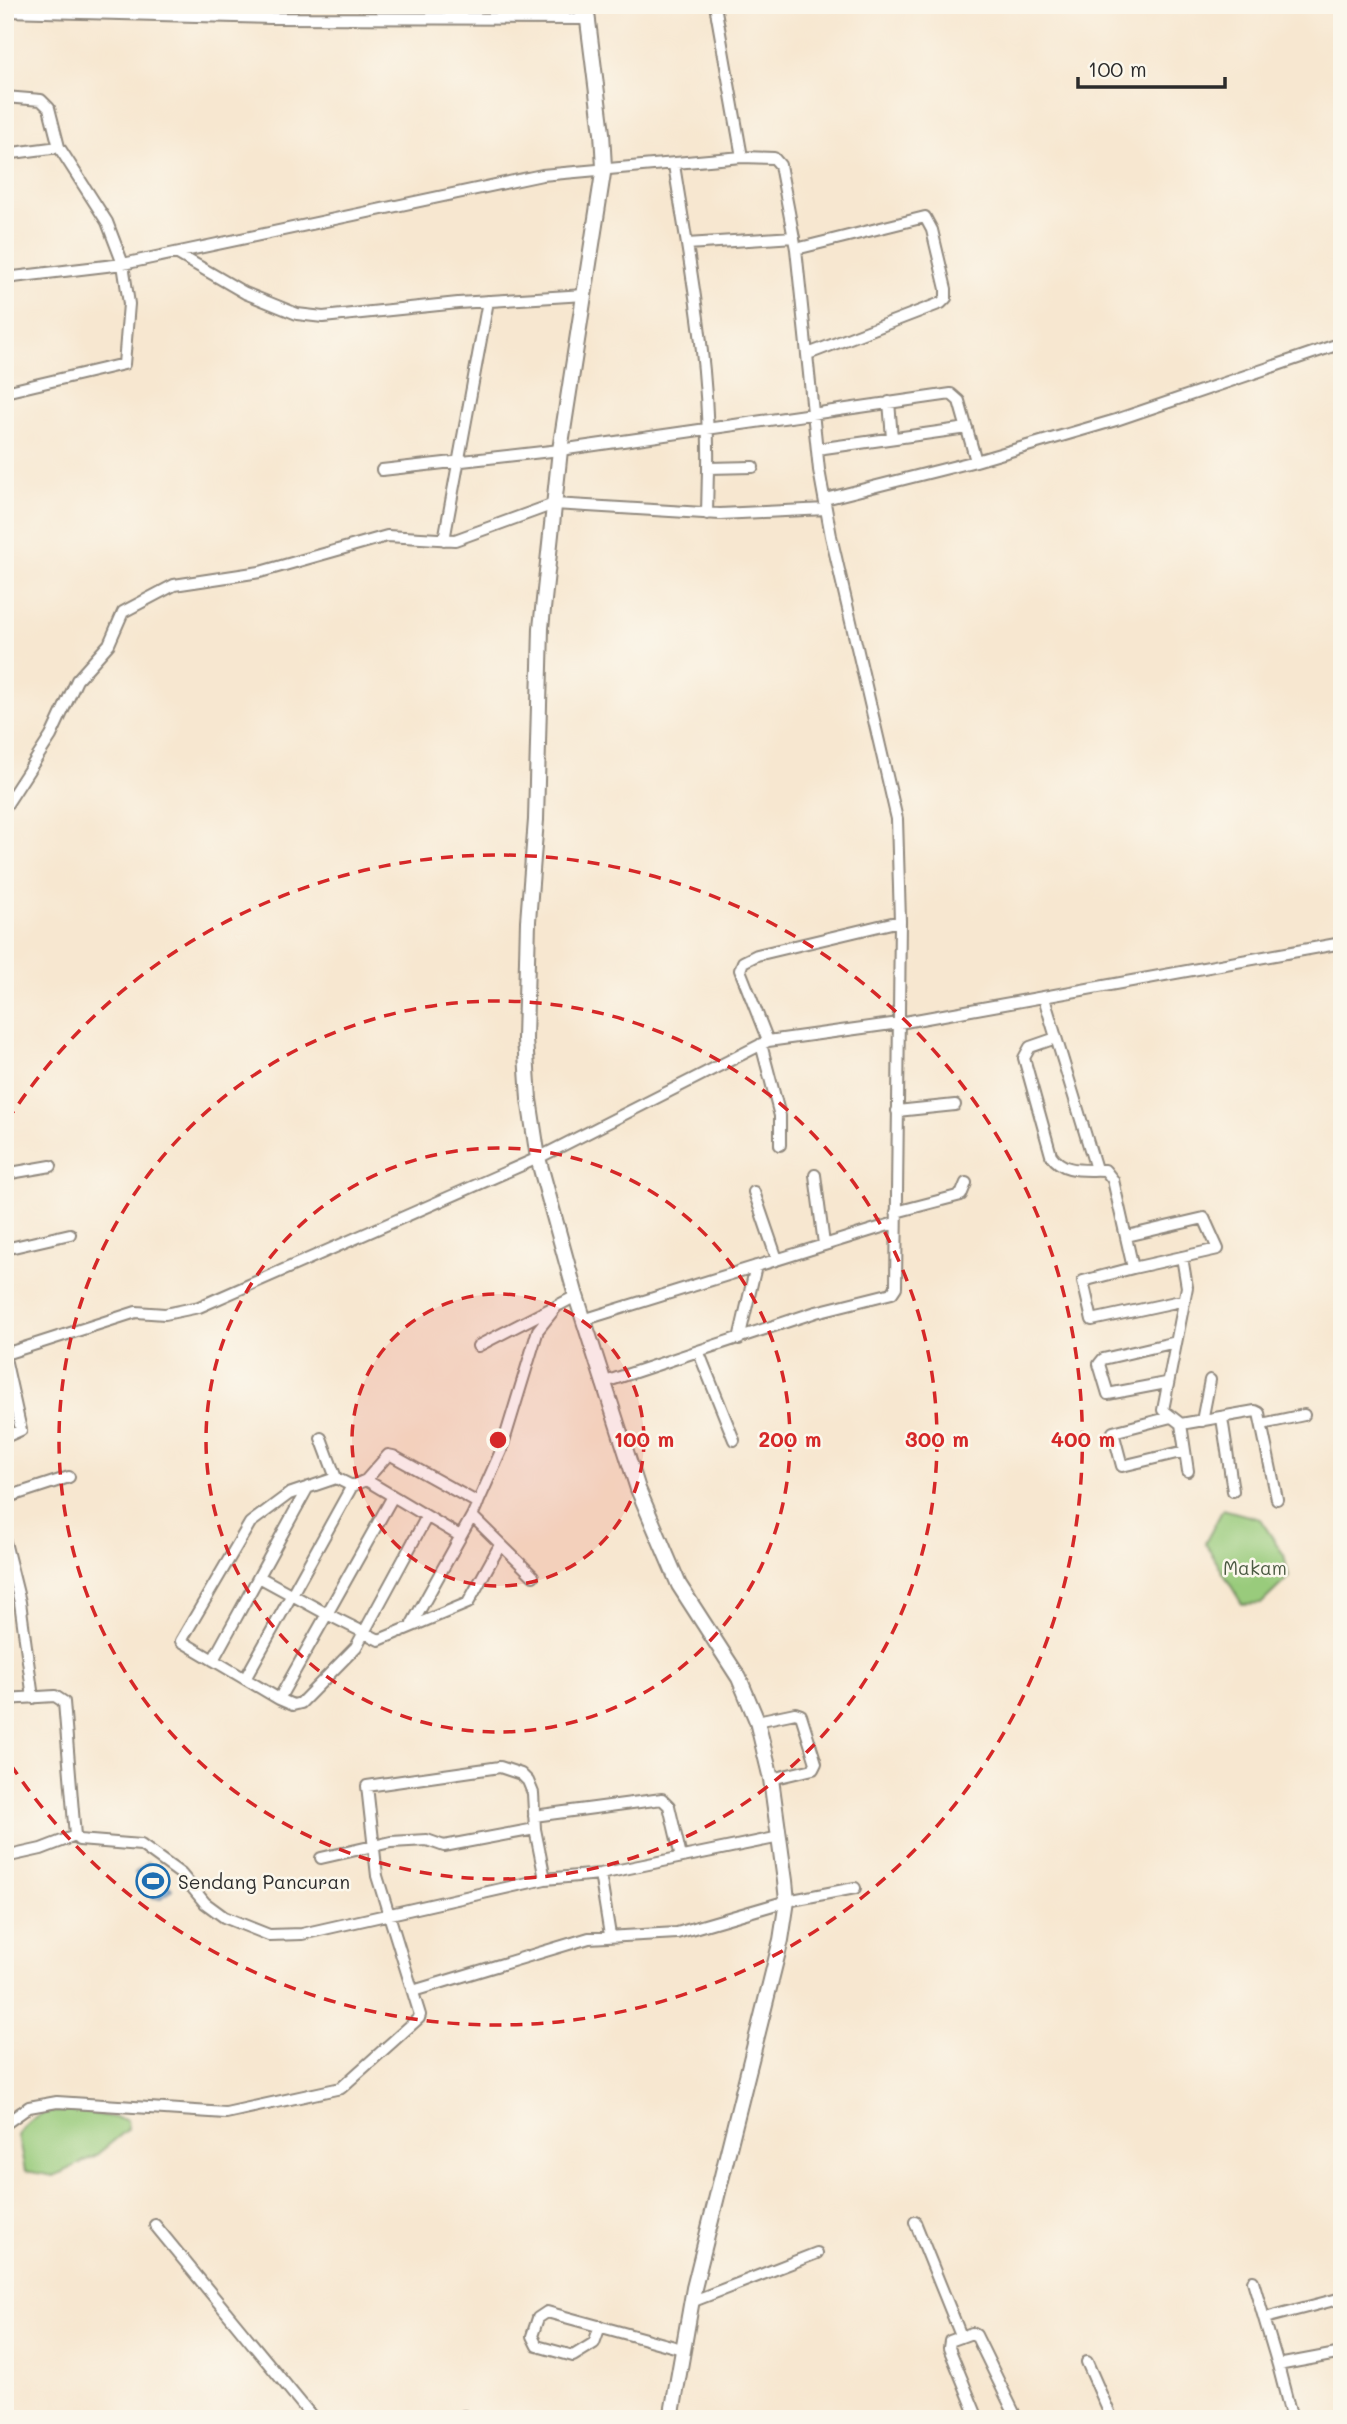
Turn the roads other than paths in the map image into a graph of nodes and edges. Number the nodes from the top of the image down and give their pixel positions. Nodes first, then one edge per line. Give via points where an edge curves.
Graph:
1 (715, 5) edge
2 (586, 9) edge
3 (5, 11) edge
4 (5, 97) edge
5 (59, 146) junction
6 (5, 154) edge
7 (741, 157) junction
8 (674, 165) junction
9 (604, 167) junction
10 (795, 243) junction
11 (687, 244) junction
12 (176, 253) junction
13 (123, 264) junction
14 (5, 278) edge
15 (585, 295) junction
16 (488, 301) junction
17 (1342, 343) edge
18 (808, 354) junction
19 (5, 392) edge
20 (889, 402) junction
21 (814, 411) junction
22 (967, 428) junction
23 (709, 430) junction
24 (892, 438) junction
25 (817, 449) junction
26 (560, 450) junction
27 (976, 461) junction
28 (457, 462) junction
29 (753, 467) dead end
30 (708, 469) junction
31 (382, 470) dead end
32 (554, 504) junction
33 (826, 504) junction
34 (707, 514) junction
35 (444, 540) junction
36 (5, 807) edge
37 (900, 921) junction
38 (1342, 943) edge
39 (1044, 998) junction
40 (899, 1023) junction
41 (1056, 1038) junction
42 (765, 1043) junction
43 (955, 1105) dead end
44 (897, 1111) junction
45 (780, 1145) dead end
46 (538, 1158) junction
47 (51, 1166) dead end
48 (1096, 1169) junction
49 (5, 1174) edge
50 (815, 1175) dead end
51 (966, 1183) dead end
52 (754, 1192) dead end
53 (895, 1217) junction
54 (70, 1234) dead end
55 (1127, 1236) junction
56 (824, 1244) junction
57 (5, 1249) edge
58 (1182, 1257) junction
59 (777, 1259) junction
60 (756, 1266) junction
61 (1133, 1268) junction
62 (576, 1296) junction
63 (1185, 1300) junction
64 (557, 1306) junction
65 (583, 1320) junction
66 (739, 1339) junction
67 (1176, 1342) junction
68 (478, 1346) dead end
69 (699, 1353) junction
70 (5, 1356) edge
71 (1210, 1380) dead end
72 (1166, 1382) junction
73 (601, 1383) junction
74 (1304, 1415) dead end
75 (1222, 1418) junction
76 (1176, 1420) junction
77 (1202, 1421) junction
78 (1262, 1424) junction
79 (5, 1437) edge
80 (321, 1438) dead end
81 (734, 1440) dead end
82 (1185, 1451) junction
83 (1188, 1471) dead end
84 (69, 1477) dead end
85 (337, 1478) junction
86 (366, 1480) junction
87 (352, 1486) junction
88 (309, 1487) junction
89 (1233, 1492) dead end
90 (5, 1498) edge
91 (392, 1498) junction
92 (1277, 1499) dead end
93 (478, 1503) junction
94 (471, 1516) junction
95 (426, 1517) junction
96 (460, 1536) junction
97 (5, 1542) edge
98 (500, 1545) junction
99 (533, 1576) dead end
100 (261, 1577) junction
101 (293, 1595) junction
102 (327, 1614) junction
103 (412, 1624) junction
104 (363, 1634) junction
105 (213, 1660) junction
106 (245, 1679) junction
107 (33, 1698) junction
108 (5, 1699) edge
109 (279, 1699) junction
110 (757, 1721) junction
111 (771, 1779) junction
112 (534, 1816) junction
113 (535, 1829) junction
114 (75, 1836) junction
115 (780, 1837) junction
116 (374, 1845) junction
117 (5, 1857) edge
118 (681, 1857) junction
119 (321, 1858) dead end
120 (600, 1874) junction
121 (545, 1879) junction
122 (855, 1888) dead end
123 (787, 1901) junction
124 (386, 1913) junction
125 (610, 1935) junction
126 (413, 1991) junction
127 (5, 2124) edge
128 (915, 2222) dead end
129 (155, 2225) dead end
130 (817, 2253) dead end
131 (1253, 2281) dead end
132 (1342, 2298) edge
133 (691, 2302) junction
134 (1265, 2318) junction
135 (600, 2326) junction
136 (961, 2336) junction
137 (682, 2350) junction
138 (1342, 2353) edge
139 (1087, 2362) dead end
140 (1278, 2365) junction
141 (314, 2419) edge
142 (671, 2419) edge
143 (978, 2419) edge
144 (1017, 2419) edge
145 (1112, 2419) edge
146 (1293, 2419) edge

1 - 7 street
2 - 3 street via 270,18
2 - 9 street
4 - 5 street via 45,104
5 - 6 street
5 - 13 street via 97,202
7 - 8 street
7 - 10 street via 774,158 780,165
8 - 9 street
8 - 11 street
9 - 12 street via 542,175
9 - 15 street
10 - 11 street
10 - 18 street
10 - 18 street via 925,217 946,289 941,303
11 - 23 street
12 - 13 street
12 - 16 street via 220,281 297,314 371,315
13 - 14 street
13 - 19 street via 129,304 124,364
15 - 16 street
15 - 26 street
16 - 28 street
17 - 27 street via 1116,420
18 - 21 street
20 - 21 street
20 - 22 street via 954,395
20 - 24 street
21 - 23 street
21 - 25 street
22 - 24 street
22 - 27 street
23 - 26 street
23 - 30 street
24 - 25 street
25 - 33 street
26 - 28 street
26 - 32 street
27 - 33 street
28 - 31 street
28 - 35 street
29 - 30 street
30 - 34 street
32 - 34 street
32 - 35 street
32 - 46 street via 541,628 525,1039
33 - 34 street
33 - 37 street via 897,819
35 - 36 street via 387,536 260,572 174,585 135,603 123,612 109,644 77,680 51,736
37 - 40 street
37 - 42 street via 743,962 740,970
38 - 39 street
39 - 40 street
39 - 41 street
40 - 42 street
40 - 44 street
41 - 48 street
41 - 48 street via 1030,1047 1024,1058 1051,1155 1061,1166
42 - 45 street via 780,1116
42 - 46 street
43 - 44 street
44 - 53 street
46 - 62 street
46 - 70 street via 199,1307 165,1314 136,1312
47 - 49 street
48 - 55 street via 1105,1170 1113,1180
50 - 56 street
51 - 53 street via 961,1195
52 - 59 street
53 - 56 street
53 - 66 street via 895,1291
54 - 57 street
55 - 58 street via 1204,1218 1218,1249
55 - 61 street
56 - 59 street
58 - 61 street
58 - 63 street via 1187,1274
59 - 60 street
60 - 65 street
60 - 66 street
61 - 63 street via 1083,1281 1092,1320
62 - 64 street
62 - 65 street
63 - 67 street
64 - 68 street
64 - 93 street via 538,1330 501,1451
65 - 73 street
66 - 69 street
67 - 72 street
67 - 72 street via 1103,1359 1099,1364 1108,1394
69 - 73 street
69 - 81 street
70 - 79 street via 21,1430
71 - 77 street
72 - 76 street via 1162,1406
73 - 110 street via 675,1576 748,1694
74 - 78 street
75 - 77 street
75 - 78 street via 1255,1411
75 - 89 street
76 - 77 street
76 - 82 street
76 - 82 street via 1113,1432 1122,1466
78 - 92 street
80 - 85 street
82 - 83 street
84 - 90 street
85 - 87 street
85 - 88 street
86 - 87 street
86 - 91 street
86 - 93 street via 383,1459 393,1456
87 - 101 street
88 - 100 street
88 - 105 street via 289,1494 250,1522 182,1637 183,1645
91 - 95 street
91 - 102 street
93 - 94 street
94 - 96 street
94 - 98 street
95 - 96 street
95 - 104 street
96 - 103 street
97 - 107 street via 20,1602
98 - 99 street
98 - 103 street via 468,1603
100 - 101 street
100 - 105 street
101 - 102 street
101 - 106 street
102 - 104 street
102 - 109 street
103 - 104 street via 379,1640
104 - 109 street via 350,1655 301,1703
105 - 106 street
106 - 109 street
107 - 108 street
107 - 114 street via 59,1696 64,1702
110 - 111 street
110 - 111 street via 801,1715 816,1763 813,1769
111 - 115 street
112 - 113 street
112 - 116 street via 528,1782 521,1774 500,1767 383,1783 367,1786
112 - 118 street via 662,1799 669,1806
113 - 116 street via 444,1846 419,1840
113 - 121 street
114 - 117 street
114 - 124 street via 92,1843 141,1845 181,1874 215,1912 270,1936 302,1934
115 - 118 street
115 - 123 street
116 - 119 street
116 - 124 street
118 - 120 street
120 - 121 street
120 - 125 street
121 - 124 street
122 - 123 street
123 - 125 street via 677,1933
123 - 133 street
124 - 126 street
125 - 126 street via 576,1941
126 - 127 street via 419,2018 349,2081 324,2094 226,2113 57,2102 29,2107
128 - 136 street
129 - 141 street
130 - 133 street
131 - 134 street
132 - 134 street
133 - 137 street
134 - 140 street
135 - 135 street via 547,2312 538,2318 532,2336 537,2346 573,2356 594,2343
135 - 137 street
136 - 143 street via 950,2341 949,2348
136 - 144 street via 976,2335
137 - 142 street
138 - 140 street
139 - 145 street
140 - 146 street

